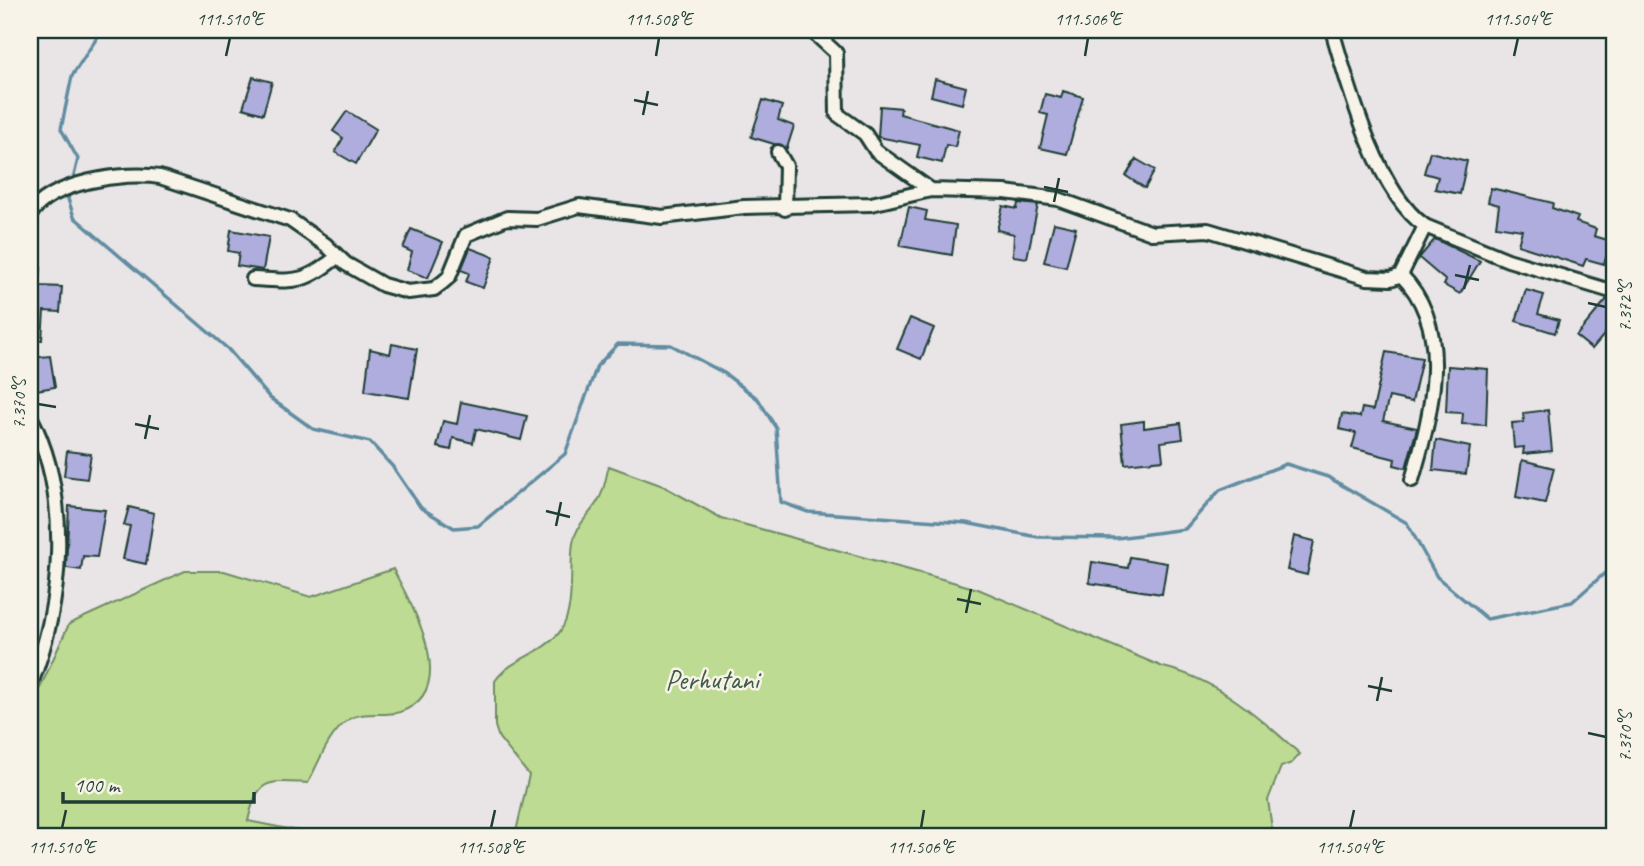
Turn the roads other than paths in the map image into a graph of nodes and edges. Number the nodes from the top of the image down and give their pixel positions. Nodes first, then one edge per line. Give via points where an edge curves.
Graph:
1 (811, 30) edge
2 (1332, 30) edge
3 (778, 152) dead end
4 (931, 191) junction
5 (785, 209) junction
6 (30, 215) edge
7 (1425, 226) junction
8 (337, 257) junction
9 (1401, 275) junction
10 (253, 279) dead end
11 (1614, 292) edge
12 (30, 416) edge
13 (1412, 480) dead end
14 (30, 686) edge

1 - 4 street via 836,53 837,114 865,134 876,151
2 - 7 street via 1388,184 1405,210
3 - 5 street via 786,166
4 - 5 street via 871,204
4 - 9 street via 1004,192 1076,202 1152,233 1208,230 1367,278
5 - 8 street via 744,207 662,217 579,206 537,219 507,218 466,235 449,277 421,292 395,290
6 - 8 street via 44,200 85,183 124,174 177,181 290,220
7 - 9 street
7 - 11 street via 1508,260
8 - 10 street via 304,280
9 - 13 street via 1421,298 1433,342 1428,425
12 - 14 street via 53,481 57,566 53,609

